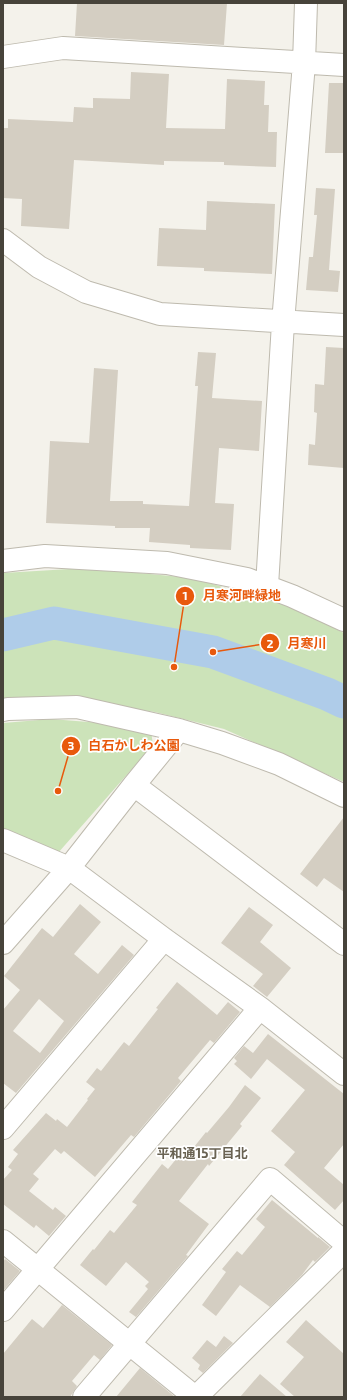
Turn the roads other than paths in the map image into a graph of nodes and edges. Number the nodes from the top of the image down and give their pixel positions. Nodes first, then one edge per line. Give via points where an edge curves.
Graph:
1 (306, 3) edge
2 (3, 57) edge
3 (304, 63) junction
4 (344, 65) edge
5 (3, 240) edge
6 (283, 323) junction
7 (344, 325) edge
8 (3, 561) edge
9 (267, 586) junction
10 (344, 620) edge
11 (3, 710) edge
12 (179, 730) junction
13 (134, 785) junction
14 (344, 796) edge
15 (3, 840) edge
16 (69, 868) junction
17 (164, 939) junction
18 (3, 943) edge
19 (344, 944) edge
20 (260, 1008) junction
21 (344, 1074) edge
22 (3, 1128) edge
23 (3, 1240) edge
24 (344, 1242) edge
25 (344, 1251) edge
26 (38, 1269) junction
27 (3, 1310) edge
28 (130, 1343) junction
29 (84, 1397) edge
30 (195, 1397) edge

1 - 3 street
2 - 3 street via 63,48
3 - 4 street
3 - 6 street
5 - 6 street via 39,267 86,292 146,310 160,314
6 - 7 street
6 - 9 street
8 - 9 street via 45,556 167,563 247,579
9 - 10 street
11 - 12 street via 77,707
12 - 13 street
12 - 14 street via 279,764
13 - 16 street
13 - 19 street
15 - 16 street
16 - 17 street
16 - 18 street
17 - 20 street
17 - 22 street
20 - 21 street
20 - 26 street
23 - 26 street
24 - 28 street via 270,1179
25 - 30 street
26 - 27 street
26 - 28 street
28 - 29 street
28 - 30 street

